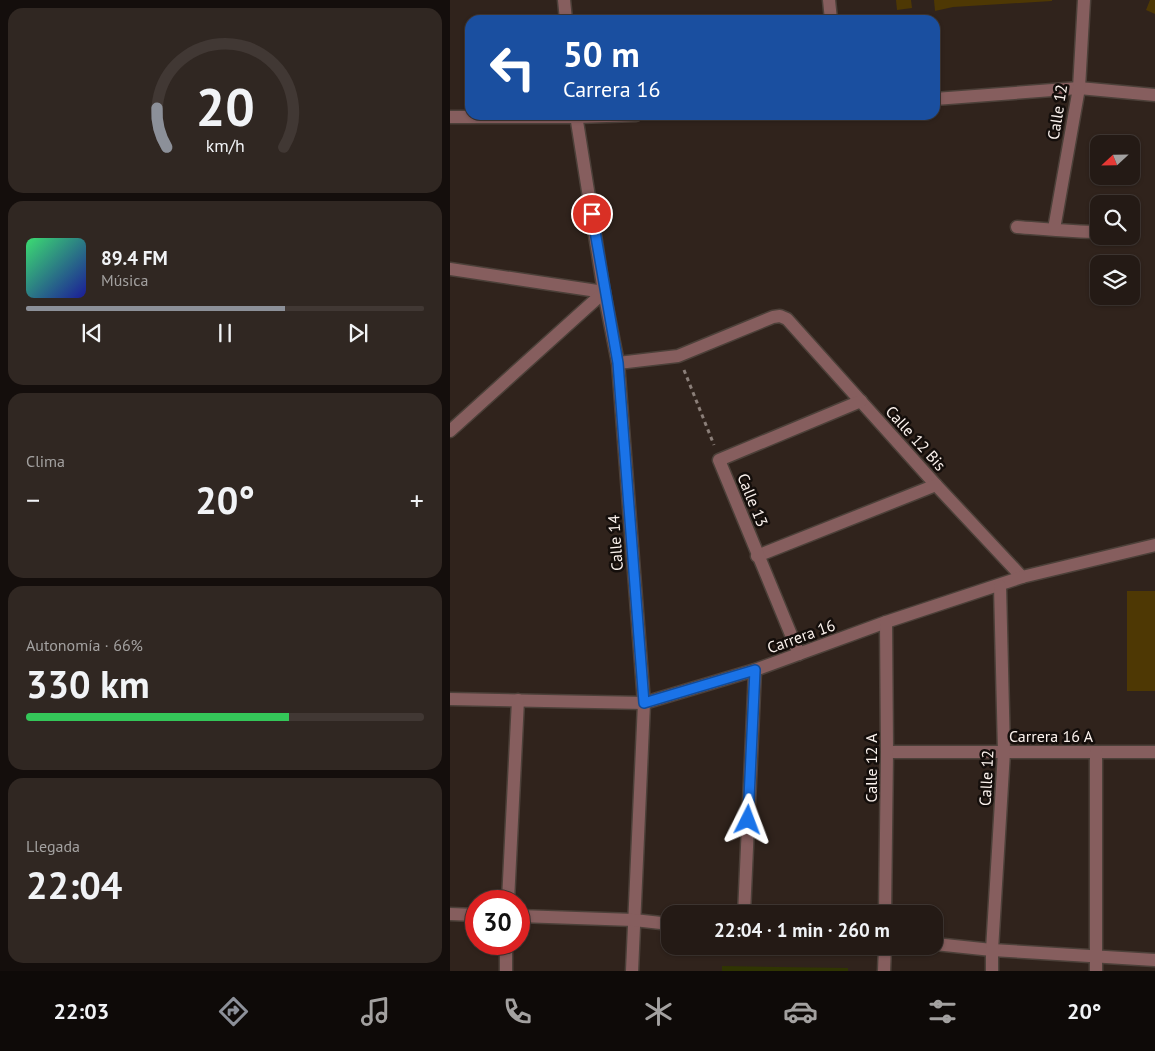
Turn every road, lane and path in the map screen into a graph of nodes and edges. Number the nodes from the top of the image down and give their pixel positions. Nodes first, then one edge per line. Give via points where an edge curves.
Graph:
1 (564, 0) edge
2 (829, 0) edge
3 (1084, 0) edge
4 (566, 15) edge
5 (830, 15) edge
6 (1079, 88) junction
7 (1155, 95) edge
8 (940, 99) edge
9 (450, 117) edge
10 (465, 117) edge
11 (577, 120) edge
12 (1017, 227) dead end
13 (1054, 229) junction
14 (1090, 232) edge
15 (450, 269) edge
16 (604, 292) junction
17 (678, 356) junction
18 (618, 363) junction
19 (861, 401) junction
20 (450, 431) edge
21 (719, 460) junction
22 (936, 485) junction
23 (1155, 545) edge
24 (757, 556) junction
25 (1022, 577) junction
26 (1000, 586) junction
27 (886, 622) junction
28 (799, 654) junction
29 (755, 670) junction
30 (450, 699) edge
31 (518, 700) junction
32 (644, 703) junction
33 (887, 752) junction
34 (1004, 752) junction
35 (1096, 752) junction
36 (1155, 752) edge
37 (509, 890) edge
38 (744, 905) edge
39 (885, 905) edge
40 (450, 914) edge
41 (465, 915) edge
42 (530, 916) edge
43 (634, 920) junction
44 (661, 923) edge
45 (943, 945) edge
46 (992, 950) junction
47 (506, 955) edge
48 (885, 955) edge
49 (1096, 956) junction
50 (1155, 960) edge
51 (506, 971) edge
52 (632, 971) edge
53 (884, 971) edge
54 (992, 971) edge
55 (1096, 971) edge

1 - 4 street
2 - 5 street
3 - 6 street, Calle 12
6 - 7 street
6 - 8 street
6 - 13 street, Calle 12
9 - 10 street
11 - 16 street, Calle 14
12 - 13 street
13 - 14 street
15 - 16 street
16 - 18 street, Calle 14
16 - 20 street
17 - 18 street
17 - 19 street, Calle 12 Bis via 780,316 787,319
17 - 21 path, Calle 13
18 - 32 street, Calle 14
19 - 21 street
19 - 22 street, Calle 12 Bis
21 - 24 street, Calle 13
22 - 24 street
22 - 25 street, Calle 12 Bis
23 - 25 street, Carrera 16
24 - 28 street, Calle 13
25 - 26 street, Carrera 16
26 - 27 street, Carrera 16
26 - 34 street, Calle 12
27 - 28 street, Carrera 16
27 - 33 street, Calle 12 A
28 - 29 street, Carrera 16
29 - 32 street, Carrera 16
29 - 38 street
30 - 31 street, Carrera 16
31 - 32 street, Carrera 16
31 - 37 street
32 - 43 street, Calle 14
33 - 34 street, Carrera 16 A
33 - 39 street, Calle 12 A
34 - 35 street, Carrera 16 A
34 - 46 street, Calle 12
35 - 36 street, Carrera 16 A
35 - 49 street
40 - 41 street
42 - 43 street
43 - 44 street
43 - 52 street, Calle 14
45 - 46 street
46 - 49 street
46 - 54 street, Calle 12
47 - 51 street
48 - 53 street
49 - 50 street
49 - 55 street

